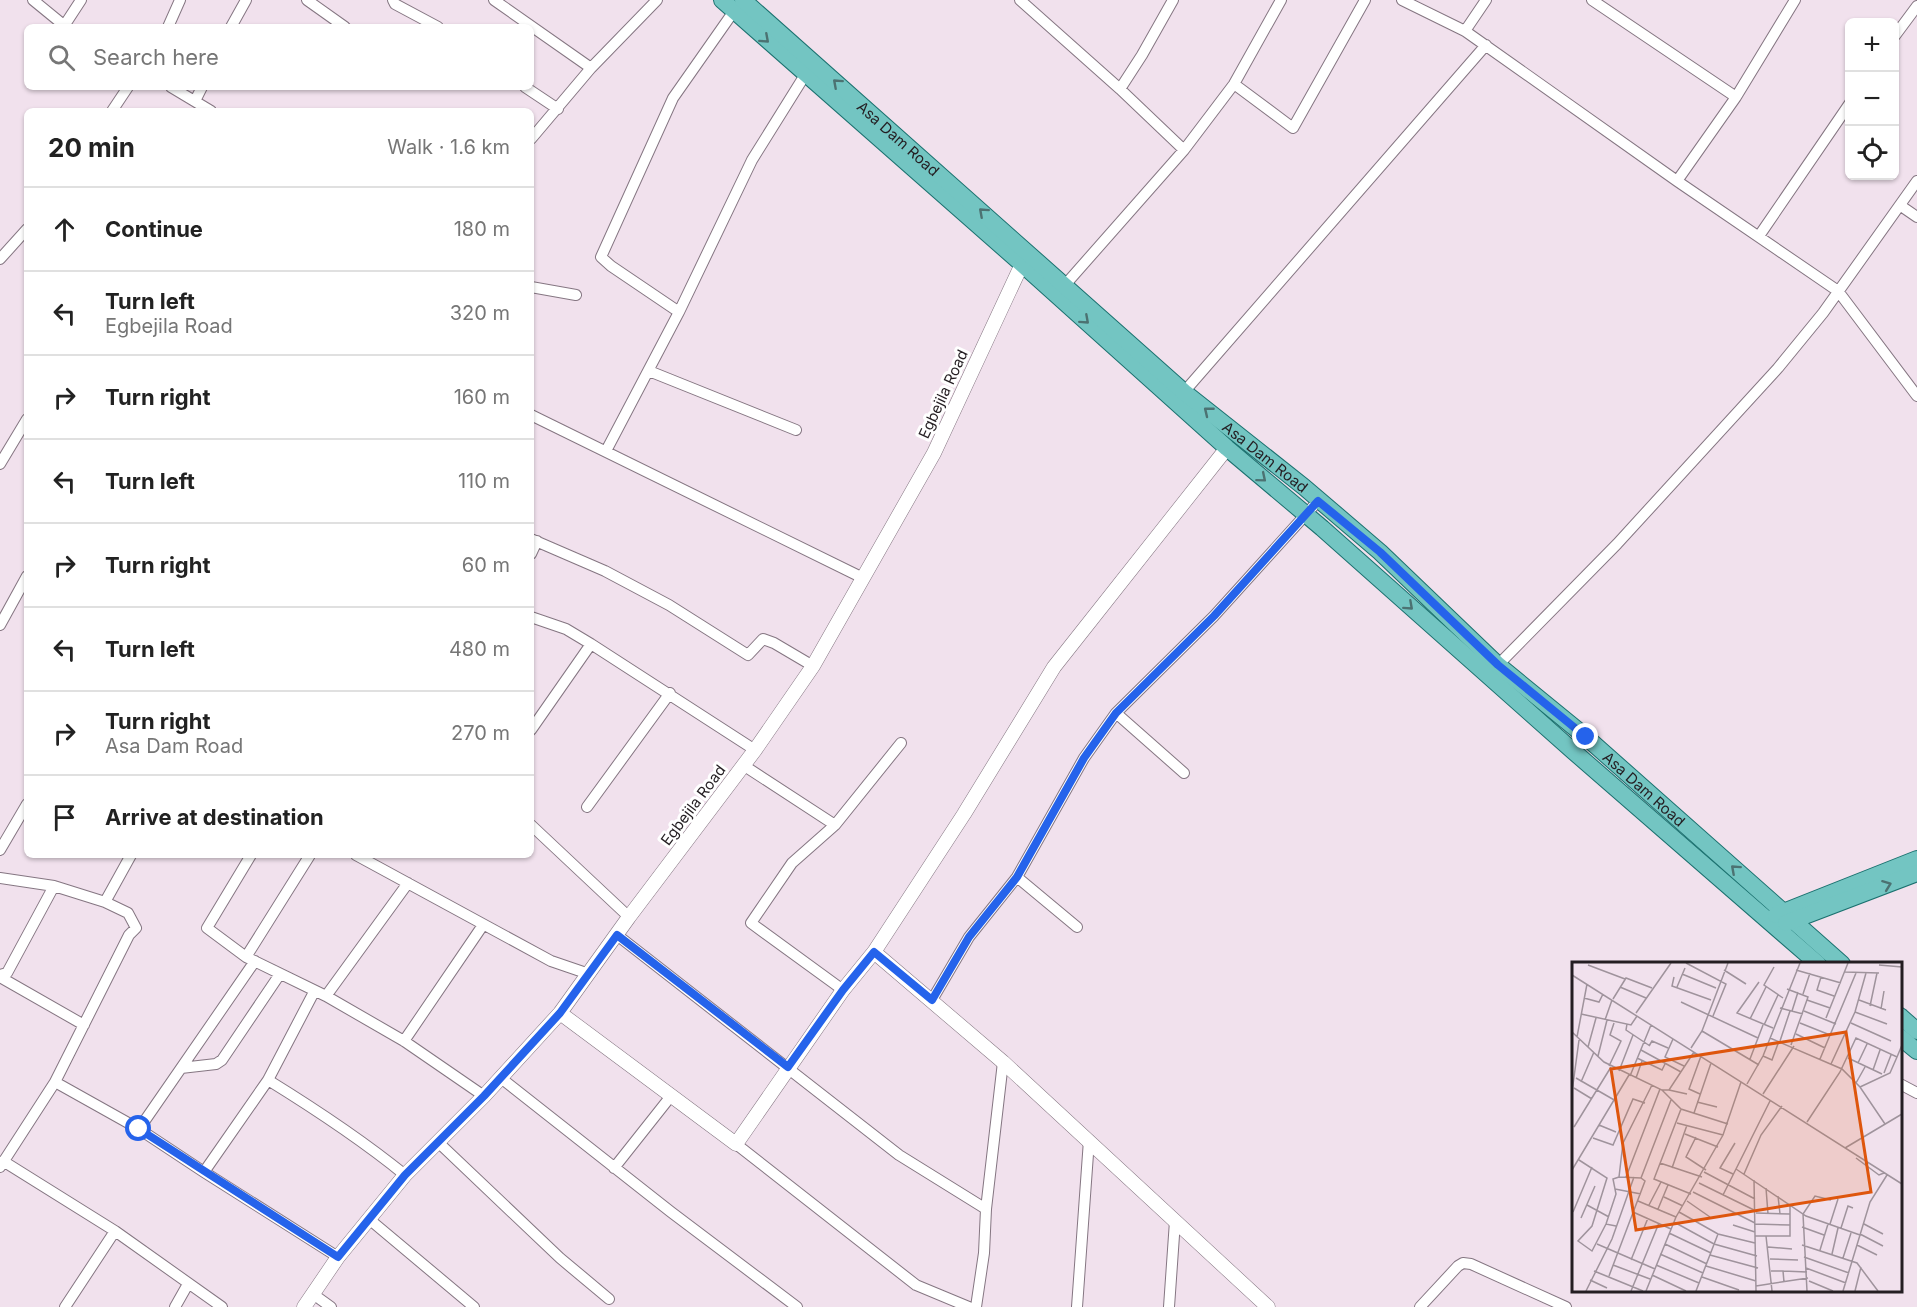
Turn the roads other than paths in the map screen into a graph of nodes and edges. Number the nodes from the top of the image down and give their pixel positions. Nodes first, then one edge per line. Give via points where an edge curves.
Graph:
1 (33, 0) edge
2 (81, 0) edge
3 (180, 0) edge
4 (246, 0) edge
5 (307, 0) edge
6 (393, 0) edge
7 (494, 0) edge
8 (657, 0) edge
9 (1020, 0) edge
10 (1173, 0) edge
11 (1281, 0) edge
12 (1365, 0) edge
13 (1402, 0) edge
14 (1486, 0) edge
15 (1592, 0) edge
16 (1789, 2) edge
17 (733, 4) edge
18 (1916, 10) edge
19 (63, 24) edge
20 (66, 24) edge
21 (169, 24) edge
22 (233, 24) edge
23 (341, 24) edge
24 (432, 24) edge
25 (528, 24) edge
26 (534, 28) edge
27 (1465, 31) junction
28 (1899, 31) edge
29 (1486, 45) junction
30 (591, 68) junction
31 (805, 75) junction
32 (1234, 84) junction
33 (1119, 89) junction
34 (126, 90) edge
35 (177, 90) edge
36 (200, 90) edge
37 (530, 90) edge
38 (1736, 97) junction
39 (195, 100) junction
40 (114, 108) edge
41 (207, 108) edge
42 (558, 109) junction
43 (1845, 110) edge
44 (534, 136) edge
45 (1184, 150) junction
46 (1677, 181) junction
47 (1917, 181) edge
48 (1901, 206) junction
49 (1917, 218) edge
50 (24, 232) edge
51 (1759, 236) junction
52 (1, 256) edge
53 (1022, 264) junction
54 (1065, 285) junction
55 (534, 288) edge
56 (1838, 291) junction
57 (576, 295) dead end
58 (679, 312) junction
59 (650, 371) junction
60 (1184, 392) junction
61 (1917, 396) edge
62 (534, 416) edge
63 (24, 424) edge
64 (796, 430) dead end
65 (1227, 448) junction
66 (606, 451) junction
67 (0, 464) edge
68 (1318, 501) junction
69 (1306, 515) junction
70 (534, 540) edge
71 (863, 578) junction
72 (24, 581) edge
73 (534, 618) edge
74 (0, 625) edge
75 (591, 644) junction
76 (1498, 665) junction
77 (813, 666) junction
78 (670, 693) junction
79 (1116, 713) junction
80 (534, 726) edge
81 (901, 743) dead end
82 (755, 750) junction
83 (743, 765) junction
84 (1184, 773) dead end
85 (587, 807) dead end
86 (24, 809) edge
87 (835, 825) junction
88 (534, 828) edge
89 (0, 850) edge
90 (129, 858) edge
91 (249, 858) edge
92 (308, 858) edge
93 (369, 858) edge
94 (1917, 859) edge
95 (1917, 873) edge
96 (1017, 877) junction
97 (0, 878) edge
98 (408, 883) junction
99 (54, 886) junction
100 (1765, 895) junction
101 (105, 902) junction
102 (1804, 903) junction
103 (1821, 910) junction
104 (629, 917) junction
105 (1780, 919) junction
106 (483, 925) junction
107 (1077, 927) dead end
108 (617, 935) junction
109 (1819, 943) junction
110 (874, 952) junction
111 (251, 959) junction
112 (1817, 962) edge
113 (1841, 962) edge
114 (280, 974) junction
115 (589, 974) junction
116 (0, 976) edge
117 (843, 990) junction
118 (314, 992) junction
119 (326, 996) junction
120 (932, 1000) junction
121 (560, 1013) junction
122 (1902, 1018) edge
123 (84, 1025) junction
124 (1917, 1031) edge
125 (1902, 1038) edge
126 (404, 1041) junction
127 (1917, 1051) edge
128 (1003, 1062) junction
129 (788, 1067) junction
130 (181, 1068) junction
131 (501, 1078) junction
132 (268, 1080) junction
133 (55, 1082) junction
134 (1902, 1085) edge
135 (1917, 1093) edge
136 (671, 1095) junction
137 (484, 1096) junction
138 (139, 1129) junction
139 (1089, 1140) junction
140 (439, 1143) junction
141 (736, 1144) junction
142 (2, 1164) edge
143 (614, 1168) junction
144 (204, 1172) junction
145 (405, 1175) junction
146 (986, 1209) junction
147 (369, 1219) junction
148 (1175, 1221) junction
149 (115, 1231) junction
150 (338, 1257) junction
151 (188, 1284) junction
152 (313, 1294) junction
153 (609, 1299) dead end
154 (1257, 1301) edge
155 (65, 1307) edge
156 (175, 1307) edge
157 (222, 1307) edge
158 (304, 1307) edge
159 (331, 1307) edge
160 (474, 1307) edge
161 (797, 1307) edge
162 (969, 1307) edge
163 (976, 1307) edge
164 (1077, 1307) edge
165 (1168, 1307) edge
166 (1268, 1307) edge
167 (1420, 1307) edge
168 (1566, 1307) edge

1 - 19 street
2 - 20 street
3 - 21 street
4 - 22 street
5 - 23 street
6 - 24 street
7 - 25 street
8 - 30 street
9 - 33 street
10 - 33 street
11 - 32 street
12 - 32 street via 1293,128
13 - 27 street
14 - 27 street
15 - 38 street
16 - 38 street
17 -> 31 main road, Asa Dam Road
54 -> 17 main road, Asa Dam Road
17 - 58 street via 673,98 601,257
18 - 28 street
26 - 30 street
27 - 29 street
29 - 46 street
29 - 60 street
30 - 42 street
31 - 53 main road, Asa Dam Road
31 - 58 street via 752,160
32 - 45 street
33 - 45 street
34 - 40 street
35 - 39 street
36 - 39 street
37 - 42 street
38 - 46 street
39 - 41 street
42 - 44 street
43 - 51 street
45 - 54 street
46 - 51 street
47 - 48 street
48 - 49 street
48 - 56 street
50 - 52 street
51 - 56 street
53 -> 65 main road, Asa Dam Road
53 - 71 street, Egbejila Road via 934,453
54 - 60 main road, Asa Dam Road
55 - 57 street
56 - 61 street
56 - 76 street via 1778,368 1617,544
58 - 59 street
59 - 64 street
59 - 66 street
68 -> 60 main road, Asa Dam Road
62 - 66 street
63 - 67 street
65 -> 69 main road, Asa Dam Road
65 - 110 street via 1054,667
66 - 71 street
68 - 69 street
68 - 76 main road, Asa Dam Road via 1380,552
69 - 79 street via 1214,616
69 -> 105 main road, Asa Dam Road via 1573,751
70 - 77 street via 669,605 748,655 763,639
71 - 77 street, Egbejila Road
72 - 74 street
73 - 75 street via 566,629
75 - 78 street
75 - 80 street
100 -> 76 main road, Asa Dam Road
77 - 82 street, Egbejila Road
78 - 82 street
78 - 85 street
79 - 84 street
79 - 96 street via 1084,758
81 - 87 street
82 - 83 street, Egbejila Road
83 - 87 street
83 - 104 street, Egbejila Road
86 - 89 street
87 - 117 street via 792,863 751,922
88 - 104 street
90 - 101 street
91 - 111 street via 207,928
92 - 111 street
93 - 98 street
94 - 102 main road
103 -> 95 main road
96 - 107 street
96 - 120 street via 969,937
97 - 99 street
98 - 106 street
98 - 119 street
99 - 101 street
99 - 116 street via 7,973
100 - 102 main road
100 - 105 main road, Asa Dam Road
101 - 123 street via 128,913 136,928
102 - 105 main road
103 - 105 main road
103 - 109 main road via 1815,922
104 - 108 street, Egbejila Road
105 - 109 main road, Asa Dam Road
105 - 112 main road, Asa Dam Road
106 - 115 street via 551,961
106 - 126 street
108 - 115 street, Egbejila Road
108 - 129 street
109 - 113 main road, Asa Dam Road
110 - 117 street
110 - 120 street
111 - 114 street
111 - 130 street
114 - 118 street
114 - 130 street via 222,1060
115 - 121 street, Egbejila Road
116 - 123 street
117 - 129 street
118 - 119 street
118 - 132 street
119 - 126 street
120 - 128 street
121 - 131 street, Egbejila Road
121 - 136 street
122 - 124 main road
123 - 133 street
125 - 127 main road
126 - 137 street
128 - 139 street
128 - 146 street
129 - 141 street
129 - 146 street via 899,1155
130 - 138 street
131 - 137 street, Egbejila Road
131 - 143 street
132 - 144 street
132 - 145 street via 374,1149
133 - 138 street
133 - 142 street
134 - 135 street
136 - 141 street
136 - 143 street
137 - 140 street, Egbejila Road
138 - 144 street
139 - 148 street
139 - 164 street
140 - 145 street, Egbejila Road
140 - 153 street
141 - 162 street via 916,1285
142 - 149 street
143 - 161 street
144 - 150 street
145 - 147 street, Egbejila Road
146 - 163 street
147 - 150 street, Egbejila Road
147 - 160 street
148 - 154 street
148 - 165 street
149 - 151 street
149 - 155 street
150 - 152 street, Egbejila Road
151 - 156 street
151 - 157 street
152 - 158 street, Egbejila Road
152 - 159 street
154 - 166 street
167 - 168 street via 1463,1263

